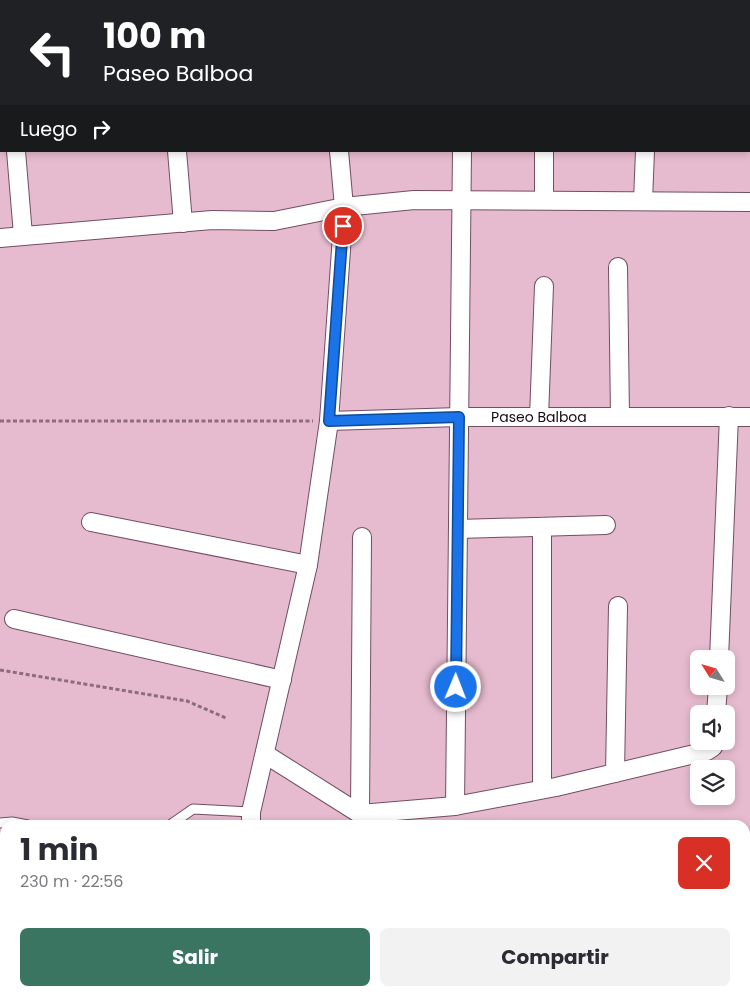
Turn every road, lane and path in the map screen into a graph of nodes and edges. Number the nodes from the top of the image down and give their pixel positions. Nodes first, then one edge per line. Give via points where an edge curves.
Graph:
1 (16, 152) edge
2 (177, 152) edge
3 (339, 152) edge
4 (462, 152) edge
5 (544, 152) edge
6 (645, 152) edge
7 (544, 200) junction
8 (462, 201) junction
9 (643, 201) junction
10 (750, 202) edge
11 (344, 207) junction
12 (183, 223) junction
13 (23, 235) junction
14 (0, 238) edge
15 (618, 267) dead end
16 (544, 286) dead end
17 (729, 416) junction
18 (459, 417) junction
19 (539, 417) junction
20 (620, 417) junction
21 (750, 417) edge
22 (0, 421) edge
23 (329, 421) junction
24 (91, 522) dead end
25 (606, 525) dead end
26 (542, 527) junction
27 (458, 529) junction
28 (362, 537) dead end
29 (308, 565) junction
30 (618, 606) dead end
31 (14, 619) dead end
32 (719, 650) edge
33 (0, 670) edge
34 (282, 680) junction
35 (226, 718) dead end
36 (708, 750) edge
37 (266, 754) junction
38 (615, 773) junction
39 (542, 789) junction
40 (455, 806) junction
41 (360, 814) junction
42 (251, 818) edge
43 (177, 820) edge

1 - 13 street
2 - 12 street
3 - 11 street
4 - 8 street
5 - 7 street
6 - 9 street
7 - 8 street
7 - 9 street
8 - 11 street via 414,200
8 - 18 street
9 - 10 street
11 - 12 street via 274,220
11 - 23 street
12 - 13 street
13 - 14 street
15 - 20 street
16 - 19 street
17 - 20 street, Paseo Balboa
17 - 21 street, Paseo Balboa
17 - 32 street
18 - 19 street, Paseo Balboa
18 - 23 street, Paseo Balboa
18 - 27 street
19 - 20 street, Paseo Balboa
22 - 23 path
23 - 29 street
24 - 29 street
25 - 26 street
26 - 27 street
26 - 39 street
27 - 40 street
28 - 41 street
29 - 34 street
30 - 38 street
31 - 34 street
33 - 35 path via 187,701
34 - 37 street
36 - 38 street
37 - 41 street
37 - 42 street
38 - 39 street
39 - 40 street
40 - 41 street
42 - 43 lane via 193,808

